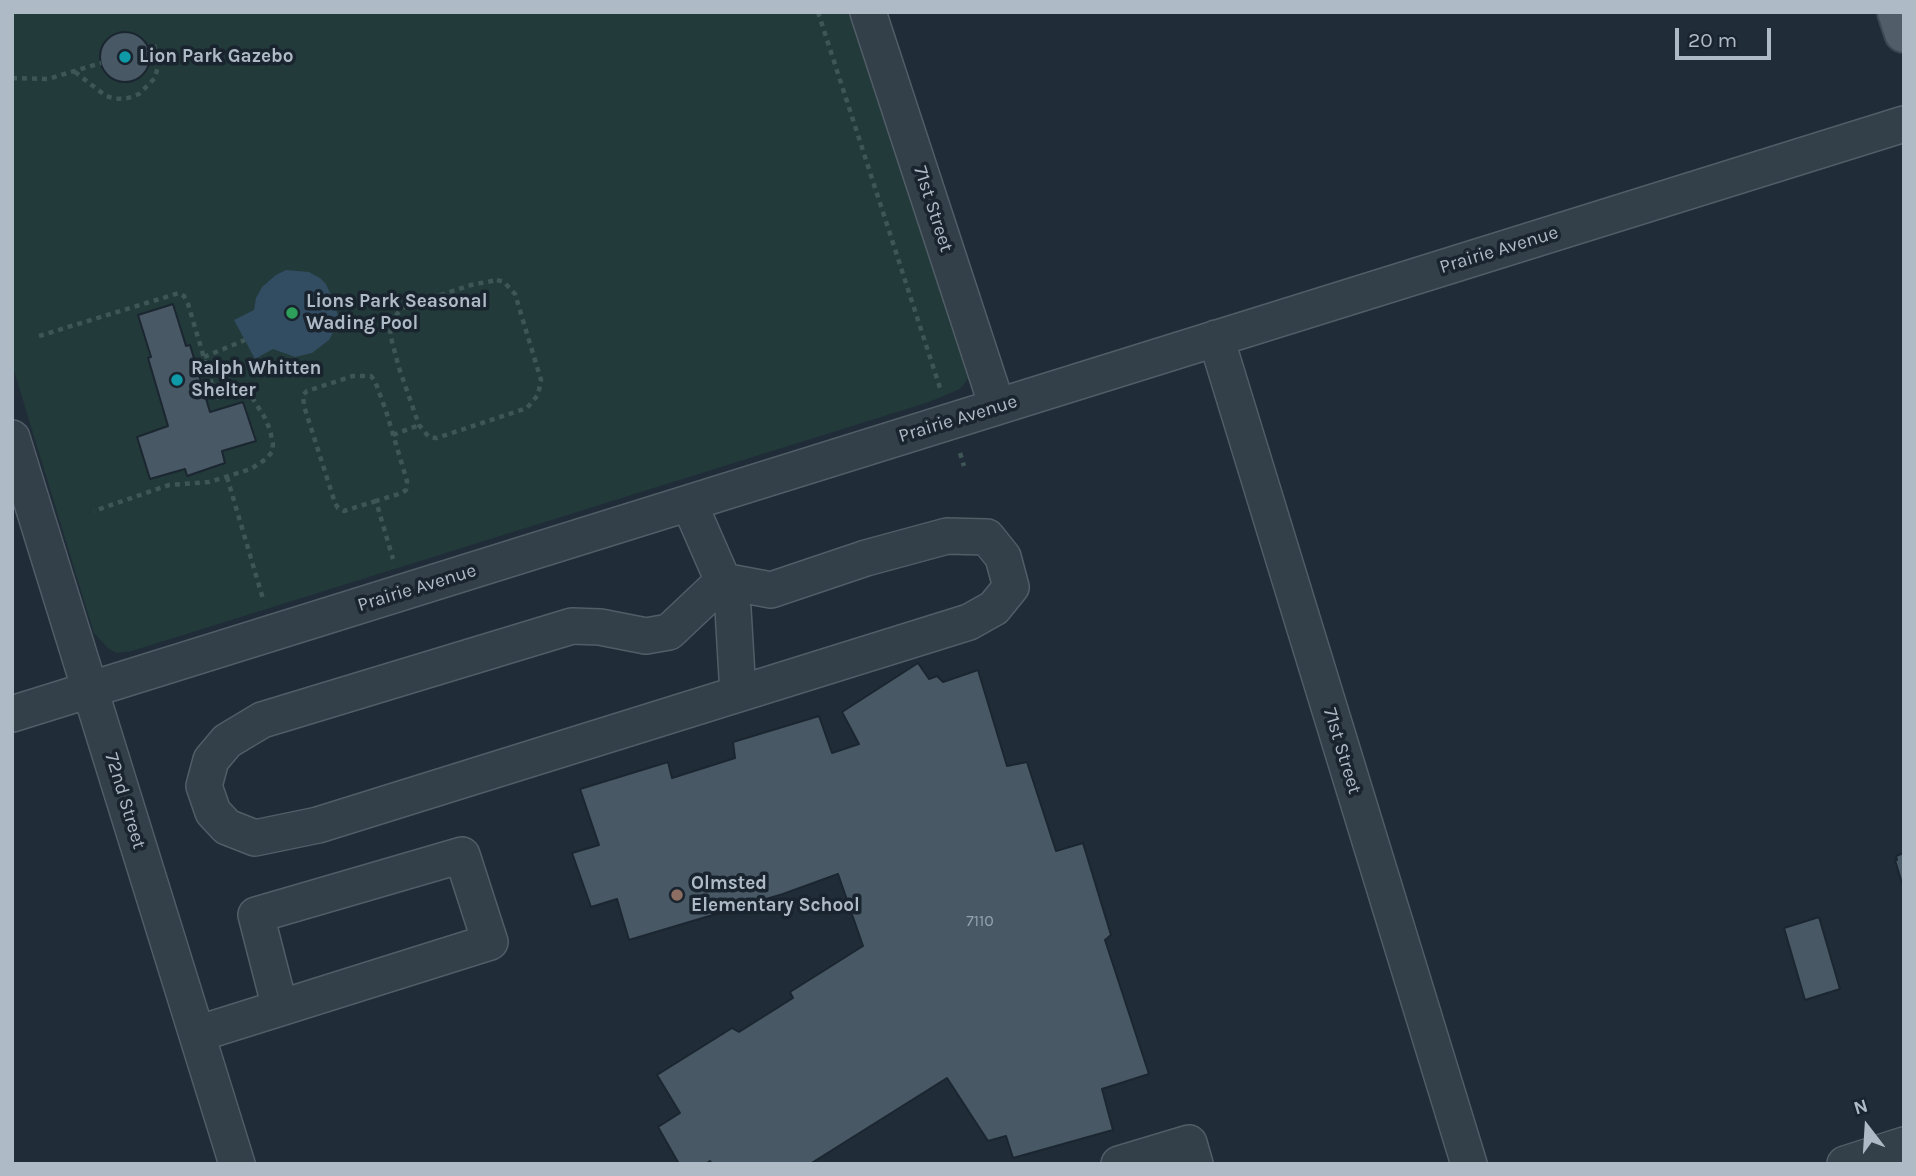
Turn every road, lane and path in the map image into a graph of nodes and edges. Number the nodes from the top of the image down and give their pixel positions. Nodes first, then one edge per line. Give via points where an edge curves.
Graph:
1 (818, 12) edge
2 (868, 12) edge
3 (1897, 12) edge
4 (1904, 33) edge
5 (148, 49) dead end
6 (101, 63) dead end
7 (75, 72) junction
8 (12, 78) edge
9 (1904, 124) edge
10 (39, 336) dead end
11 (1216, 338) junction
12 (245, 340) dead end
13 (204, 356) junction
14 (997, 407) junction
15 (951, 421) junction
16 (419, 425) junction
17 (393, 435) junction
18 (12, 438) edge
19 (964, 466) dead end
20 (227, 477) junction
21 (376, 501) junction
22 (689, 503) junction
23 (94, 511) dead end
24 (393, 559) dead end
25 (723, 581) junction
26 (263, 599) dead end
27 (90, 690) junction
28 (738, 694) junction
29 (12, 714) edge
30 (280, 1008) junction
31 (197, 1034) junction
32 (1904, 1146) edge
33 (230, 1162) edge
34 (1119, 1164) edge
35 (1195, 1164) edge
36 (1469, 1164) edge
37 (1845, 1164) edge

1 - 15 path
2 - 14 street, 71st Street
3 - 4 main road
5 - 7 path via 158,46 156,78 128,98 106,96
6 - 7 path
7 - 8 path via 39,80
9 - 11 street, Prairie Avenue
10 - 13 path via 178,293 188,303
11 - 14 street, Prairie Avenue
11 - 36 street, 71st Street
12 - 13 path
13 - 20 path via 216,398 248,391 265,418 273,444 266,459
14 - 15 street, Prairie Avenue
15 - 19 path
15 - 22 street, Prairie Avenue
16 - 16 path via 429,437 437,438 527,408 538,395 538,367 515,295 504,282 471,285 395,313 391,343
16 - 17 path
17 - 21 path via 407,486 402,494
17 - 21 path via 371,376 353,376 303,395 338,508 344,511
18 - 27 street, 72nd Street
20 - 23 path via 169,485
20 - 26 path
21 - 24 path
22 - 25 street
22 - 27 street, Prairie Avenue
25 - 28 street via 733,609
25 - 28 street via 771,590 947,536 986,537 1003,557 1011,587 995,608 969,622
25 - 28 street via 669,632 646,636 572,626 262,720 227,740 211,760 204,786 213,812 227,827 254,838 318,825
27 - 29 street, Prairie Avenue
27 - 31 street, 72nd Street
30 - 30 street via 490,942 462,855 256,915
30 - 31 street
31 - 33 street, 72nd Street
32 - 37 street
34 - 35 street via 1189,1143

